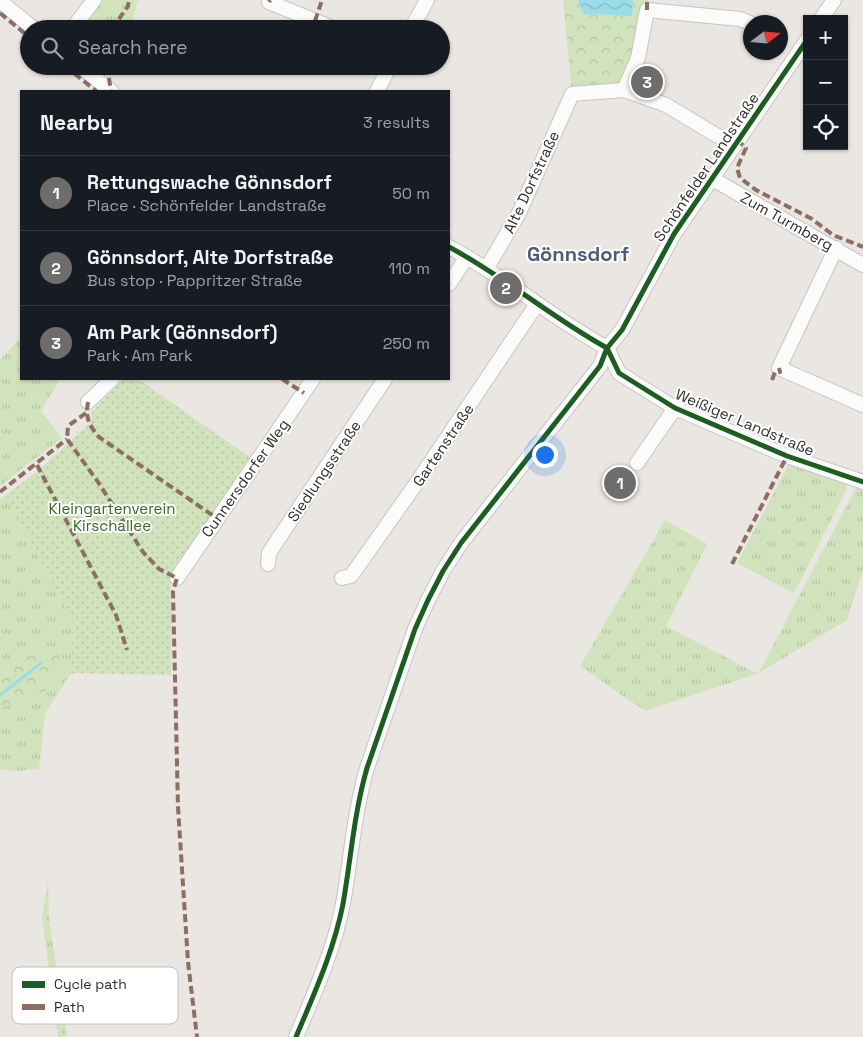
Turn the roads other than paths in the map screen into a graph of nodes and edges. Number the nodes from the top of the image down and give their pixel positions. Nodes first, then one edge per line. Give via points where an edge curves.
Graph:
1 (94, 0) edge
2 (427, 0) edge
3 (834, 0) edge
4 (0, 1) edge
5 (269, 1) edge
6 (824, 15) edge
7 (23, 20) edge
8 (79, 20) edge
9 (314, 20) edge
10 (416, 20) edge
11 (743, 20) edge
12 (803, 46) edge
13 (91, 75) edge
14 (385, 75) edge
15 (110, 90) edge
16 (378, 90) edge
17 (624, 90) junction
18 (726, 141) dead end
19 (711, 178) junction
20 (450, 248) edge
21 (836, 248) junction
22 (467, 257) junction
23 (863, 265) edge
24 (487, 268) junction
25 (450, 282) edge
26 (537, 304) junction
27 (606, 348) junction
28 (111, 380) edge
29 (312, 380) edge
30 (384, 380) edge
31 (88, 402) dead end
32 (863, 405) edge
33 (675, 408) junction
34 (637, 463) dead end
35 (863, 482) edge
36 (268, 564) dead end
37 (177, 578) dead end
38 (342, 578) dead end
39 (296, 1037) edge

1 - 8 street
2 - 10 street
3 - 6 street
4 - 7 street
5 - 9 street
11 - 17 street via 646,10 638,58
12 - 19 street, Schönfelder Landstraße
13 - 15 street
14 - 16 street
17 - 18 street via 666,106
17 - 24 street, Alte Dorfstraße via 572,94 519,213
19 - 21 street, Zum Turmberg
19 - 27 street, Schönfelder Landstraße via 674,234 622,330
20 - 22 street
21 - 23 street, Zum Turmberg
21 - 32 street via 779,368
22 - 24 street
22 - 25 street
24 - 26 street
26 - 27 street
26 - 38 street, Gartenstraße via 413,489 351,576
27 - 33 street, Weißiger Landstraße via 620,373
27 - 39 street, Schönfelder Landstraße via 600,366 461,543 415,629 358,796 335,933 318,986
28 - 31 street
29 - 37 street, Cunnersdorfer Weg
30 - 36 street, Siedlungsstraße via 270,553
33 - 34 street
33 - 35 street, Weißiger Landstraße via 787,456

